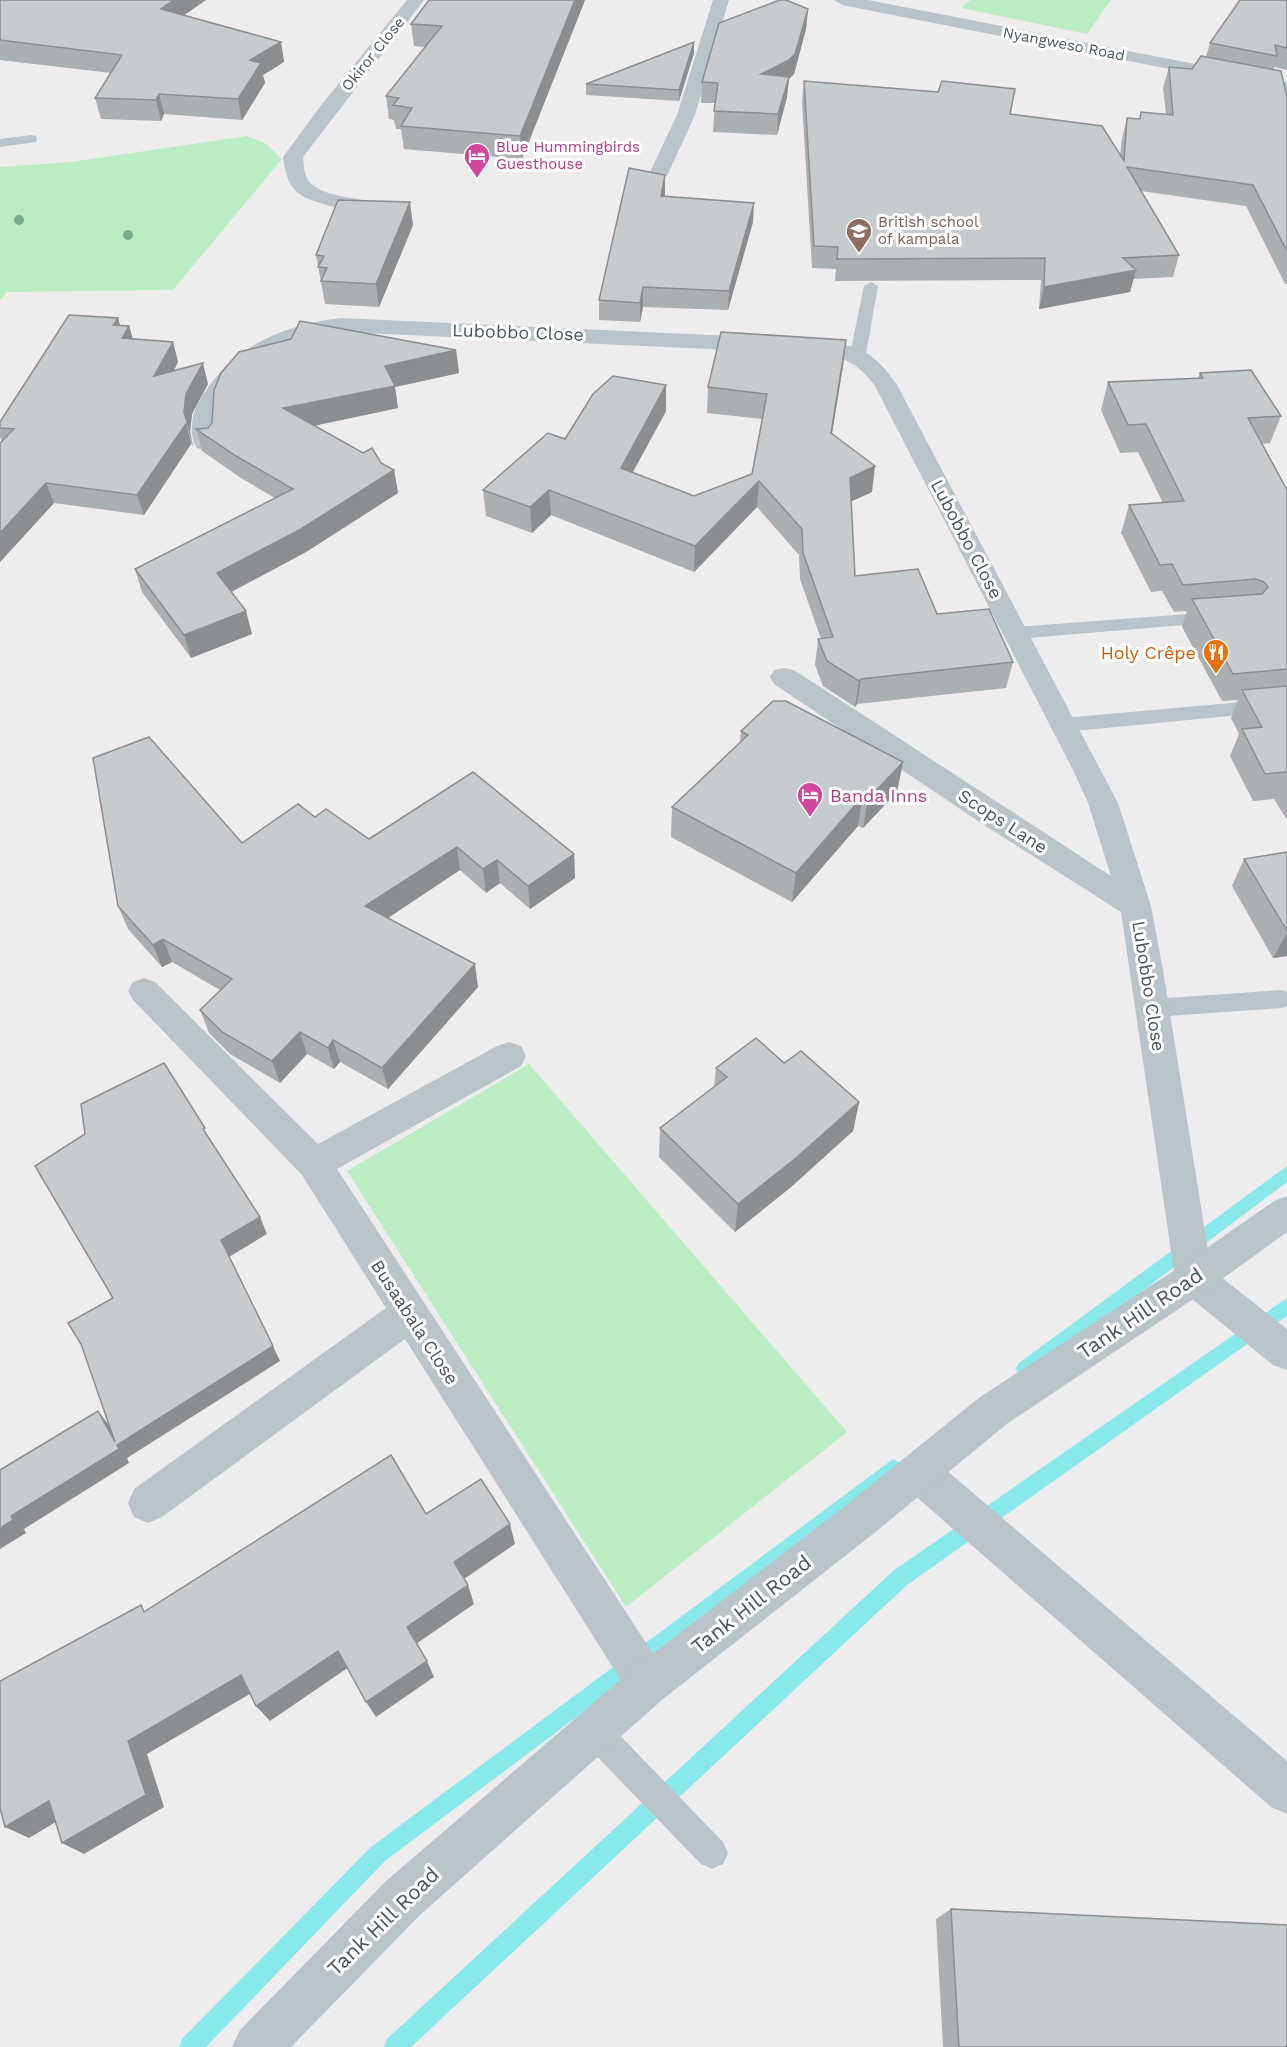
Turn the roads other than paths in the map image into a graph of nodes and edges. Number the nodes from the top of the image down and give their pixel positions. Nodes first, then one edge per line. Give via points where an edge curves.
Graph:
1 (416, 0) edge
2 (721, 0) edge
3 (842, 0) edge
4 (1287, 87) edge
5 (32, 139) dead end
6 (0, 143) edge
7 (660, 172) edge
8 (372, 207) edge
9 (872, 286) dead end
10 (858, 354) junction
11 (205, 443) edge
12 (1234, 616) edge
13 (1016, 633) junction
14 (784, 677) dead end
15 (1280, 705) edge
16 (1064, 725) junction
17 (1135, 906) junction
18 (144, 991) dead end
19 (1282, 999) dead end
20 (1153, 1008) junction
21 (509, 1056) dead end
22 (314, 1164) junction
23 (1287, 1212) edge
24 (1194, 1278) junction
25 (410, 1314) junction
26 (1287, 1352) edge
27 (918, 1472) junction
28 (148, 1503) dead end
29 (648, 1684) junction
30 (594, 1731) junction
31 (1287, 1791) edge
32 (712, 1853) dead end
33 (257, 2047) edge

1 - 8 street, Okiror Close via 293,157 295,172 304,188 328,199
2 - 7 street via 686,115
3 - 4 street, Nyangweso Road
5 - 6 lane
9 - 10 lane
10 - 11 street, Lubobbo Close via 819,347 320,326 273,343 234,369 221,383 205,413
10 - 13 street, Lubobbo Close via 872,364 886,384
12 - 13 lane
13 - 16 street, Lubobbo Close
14 - 17 street, Scops Lane
15 - 16 lane
16 - 17 street, Lubobbo Close via 1103,803
17 - 20 street, Lubobbo Close
18 - 22 street, Busaabala Close
19 - 20 lane
20 - 24 street, Lubobbo Close
21 - 22 street
22 - 25 street, Busaabala Close
23 - 24 street, Tank Hill Road
24 - 26 street
24 - 27 street, Tank Hill Road via 994,1410
25 - 28 street
25 - 29 street, Busaabala Close
27 - 29 street, Tank Hill Road
27 - 31 street
29 - 30 street, Tank Hill Road
30 - 32 lane
30 - 33 street, Tank Hill Road via 403,1898

